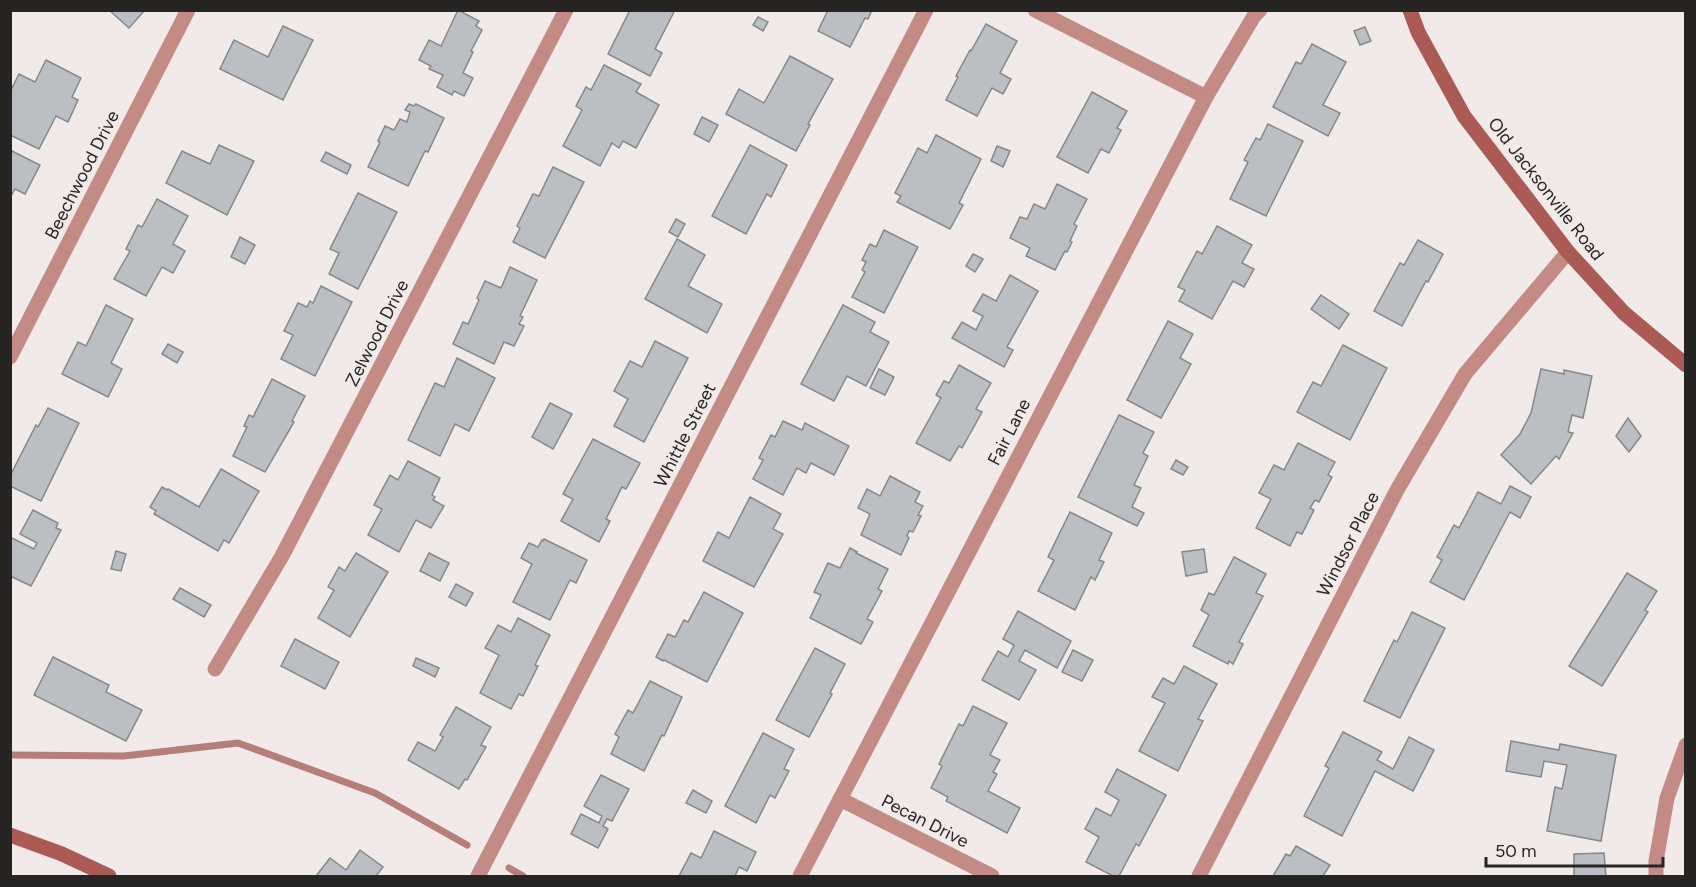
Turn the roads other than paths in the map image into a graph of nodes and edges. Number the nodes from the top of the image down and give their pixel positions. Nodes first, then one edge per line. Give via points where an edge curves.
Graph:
1 (188, 10) edge
2 (566, 10) edge
3 (927, 10) edge
4 (1035, 10) edge
5 (1260, 10) edge
6 (1410, 10) edge
7 (1206, 97) junction
8 (1568, 252) junction
9 (10, 357) edge
10 (1686, 365) edge
11 (215, 669) dead end
12 (1686, 745) edge
13 (840, 800) junction
14 (10, 835) edge
15 (109, 876) edge
16 (478, 876) edge
17 (800, 876) edge
18 (992, 876) edge
19 (1199, 876) edge
20 (1656, 876) edge

1 - 9 street, Beechwood Drive
2 - 11 street, Zelwood Drive via 282,556
3 - 16 street, Whittle Street
4 - 7 street
5 - 7 street, Fair Lane
6 - 8 main road, Old Jacksonville Road via 1464,116
7 - 13 street, Fair Lane
8 - 10 main road, Old Jacksonville Road via 1623,313
8 - 19 street, Windsor Place via 1465,374 1397,490
12 - 20 street via 1667,798
13 - 17 street, Fair Lane
13 - 18 street, Pecan Drive
14 - 15 main road

